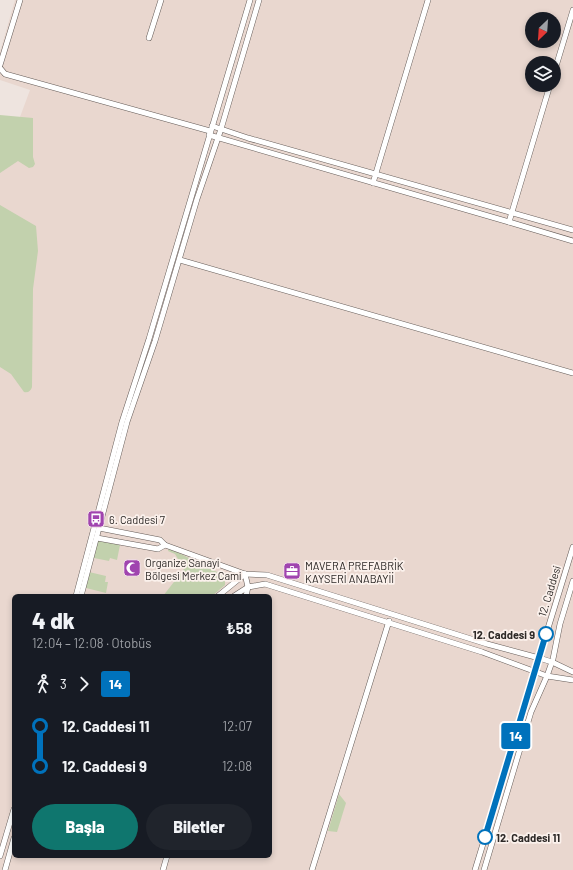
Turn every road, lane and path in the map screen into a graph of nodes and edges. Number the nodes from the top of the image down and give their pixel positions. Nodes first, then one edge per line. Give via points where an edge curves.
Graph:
1 (20, 0) edge
2 (161, 0) edge
3 (250, 0) edge
4 (259, 0) edge
5 (428, 0) edge
6 (573, 10) edge
7 (246, 13) junction
8 (254, 16) junction
9 (149, 38) dead end
10 (559, 56) edge
11 (0, 65) edge
12 (0, 68) edge
13 (548, 92) edge
14 (221, 129) junction
15 (210, 131) junction
16 (218, 138) junction
17 (375, 174) junction
18 (373, 183) junction
19 (512, 213) junction
20 (510, 222) junction
21 (573, 230) edge
22 (573, 241) edge
23 (180, 260) junction
24 (573, 373) edge
25 (99, 528) junction
26 (96, 538) junction
27 (165, 545) junction
28 (573, 547) edge
29 (245, 574) junction
30 (573, 581) edge
31 (248, 587) junction
32 (77, 594) edge
33 (82, 594) edge
34 (220, 594) edge
35 (237, 594) edge
36 (246, 594) edge
37 (390, 614) junction
38 (388, 622) junction
39 (538, 658) junction
40 (552, 662) junction
41 (534, 672) junction
42 (573, 672) edge
43 (547, 676) junction
44 (573, 680) edge
45 (12, 816) edge
46 (12, 845) edge
47 (0, 856) edge
48 (166, 858) edge
49 (5, 870) edge
50 (163, 870) edge
51 (312, 870) edge
52 (475, 870) edge
53 (484, 870) edge

1 - 11 street
2 - 9 street
3 - 7 street
4 - 8 street
5 - 17 street
6 - 10 street
7 - 8 street
7 - 15 street
8 - 14 street
12 - 15 street via 5,74
13 - 19 street
14 - 15 street
14 - 16 street
14 - 17 street
15 - 16 street
15 - 32 street via 122,422
16 - 18 street
16 - 23 street via 197,198
17 - 18 street
17 - 19 street
18 - 20 street
19 - 20 street
19 - 21 street
20 - 22 street
23 - 24 street
23 - 25 street via 127,422
25 - 26 street
25 - 27 street via 160,540
26 - 27 street via 158,549
26 - 33 street
27 - 29 street
28 - 39 street, 12. Caddesi
29 - 31 street
29 - 34 street
29 - 37 street via 267,576
30 - 40 street, 12. Caddesi
31 - 35 street
31 - 36 street
31 - 38 street via 265,584
37 - 38 street
37 - 39 street
38 - 41 street via 482,652
38 - 51 street
39 - 40 street
39 - 41 street, 12. Caddesi
40 - 42 street
40 - 43 street, 12. Caddesi
41 - 43 street
41 - 52 street, 12. Caddesi
43 - 44 street
43 - 53 street, 12. Caddesi via 531,712
45 - 47 street
46 - 49 street
48 - 50 street

